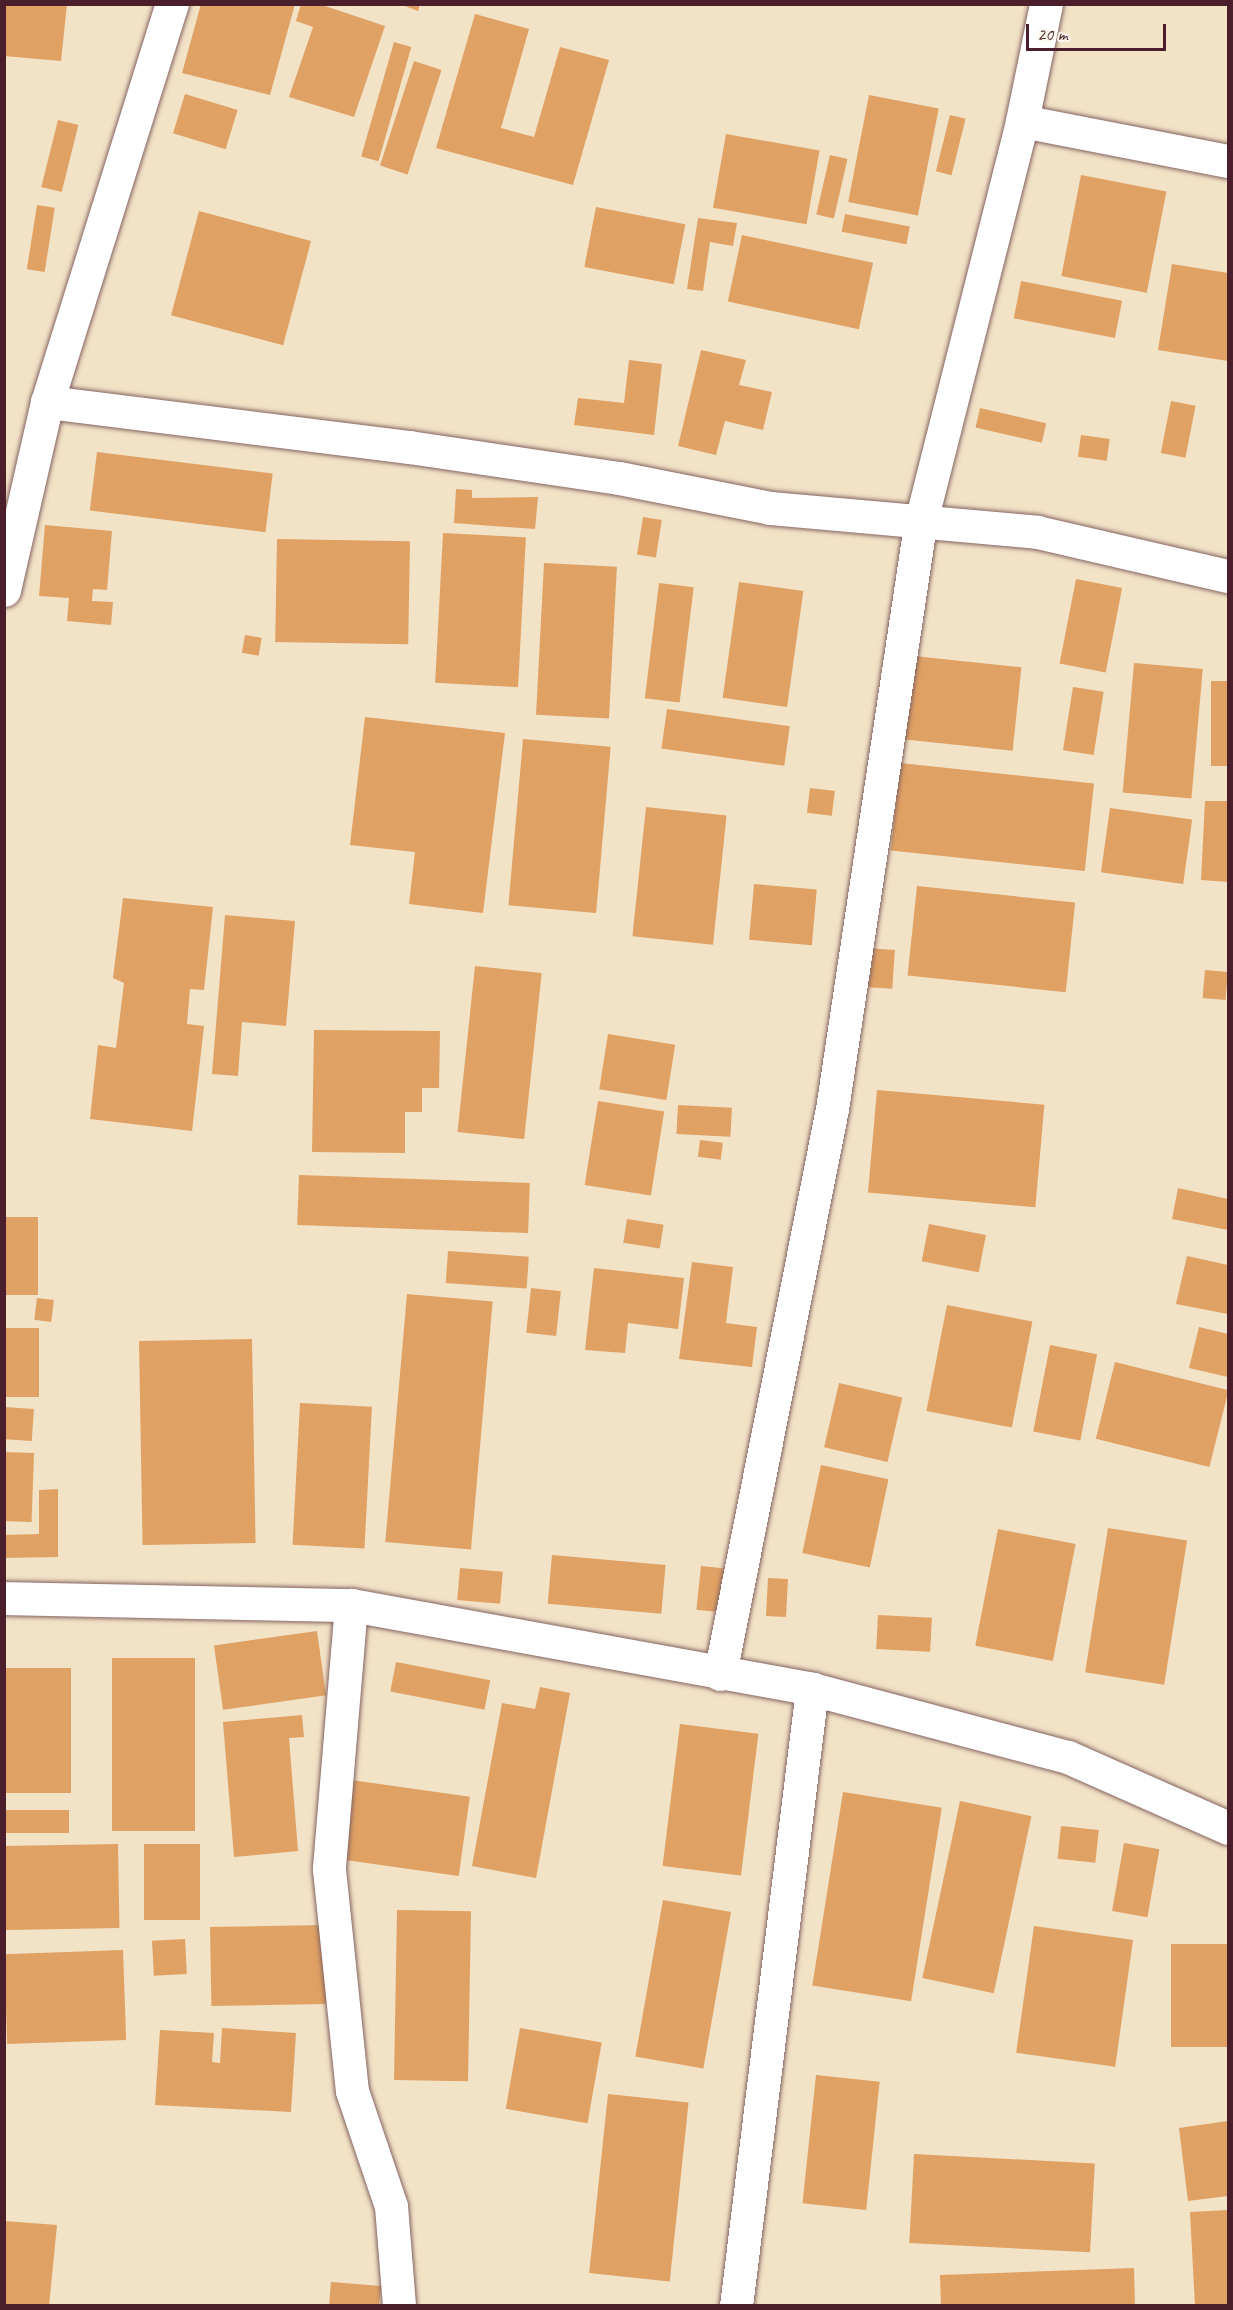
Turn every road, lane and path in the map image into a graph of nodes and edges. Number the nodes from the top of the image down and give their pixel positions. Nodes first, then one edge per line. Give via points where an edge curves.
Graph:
1 (172, 4) edge
2 (1046, 4) edge
3 (1022, 121) junction
4 (1228, 161) edge
5 (47, 402) junction
6 (920, 525) junction
7 (1228, 576) edge
8 (4, 590) edge
9 (4, 1598) edge
10 (351, 1605) junction
11 (720, 1674) junction
12 (812, 1689) junction
13 (1228, 1828) edge
14 (399, 2306) edge
15 (736, 2306) edge

1 - 5 street
2 - 3 street
3 - 4 street
3 - 6 street
5 - 6 street via 410,447 619,477 770,508
5 - 8 street
6 - 7 street via 1037,532
6 - 11 street via 832,1109
9 - 10 street
10 - 11 street
10 - 14 street via 329,1869 352,2091 391,2206
11 - 12 street
12 - 13 street via 1068,1757
12 - 15 street

